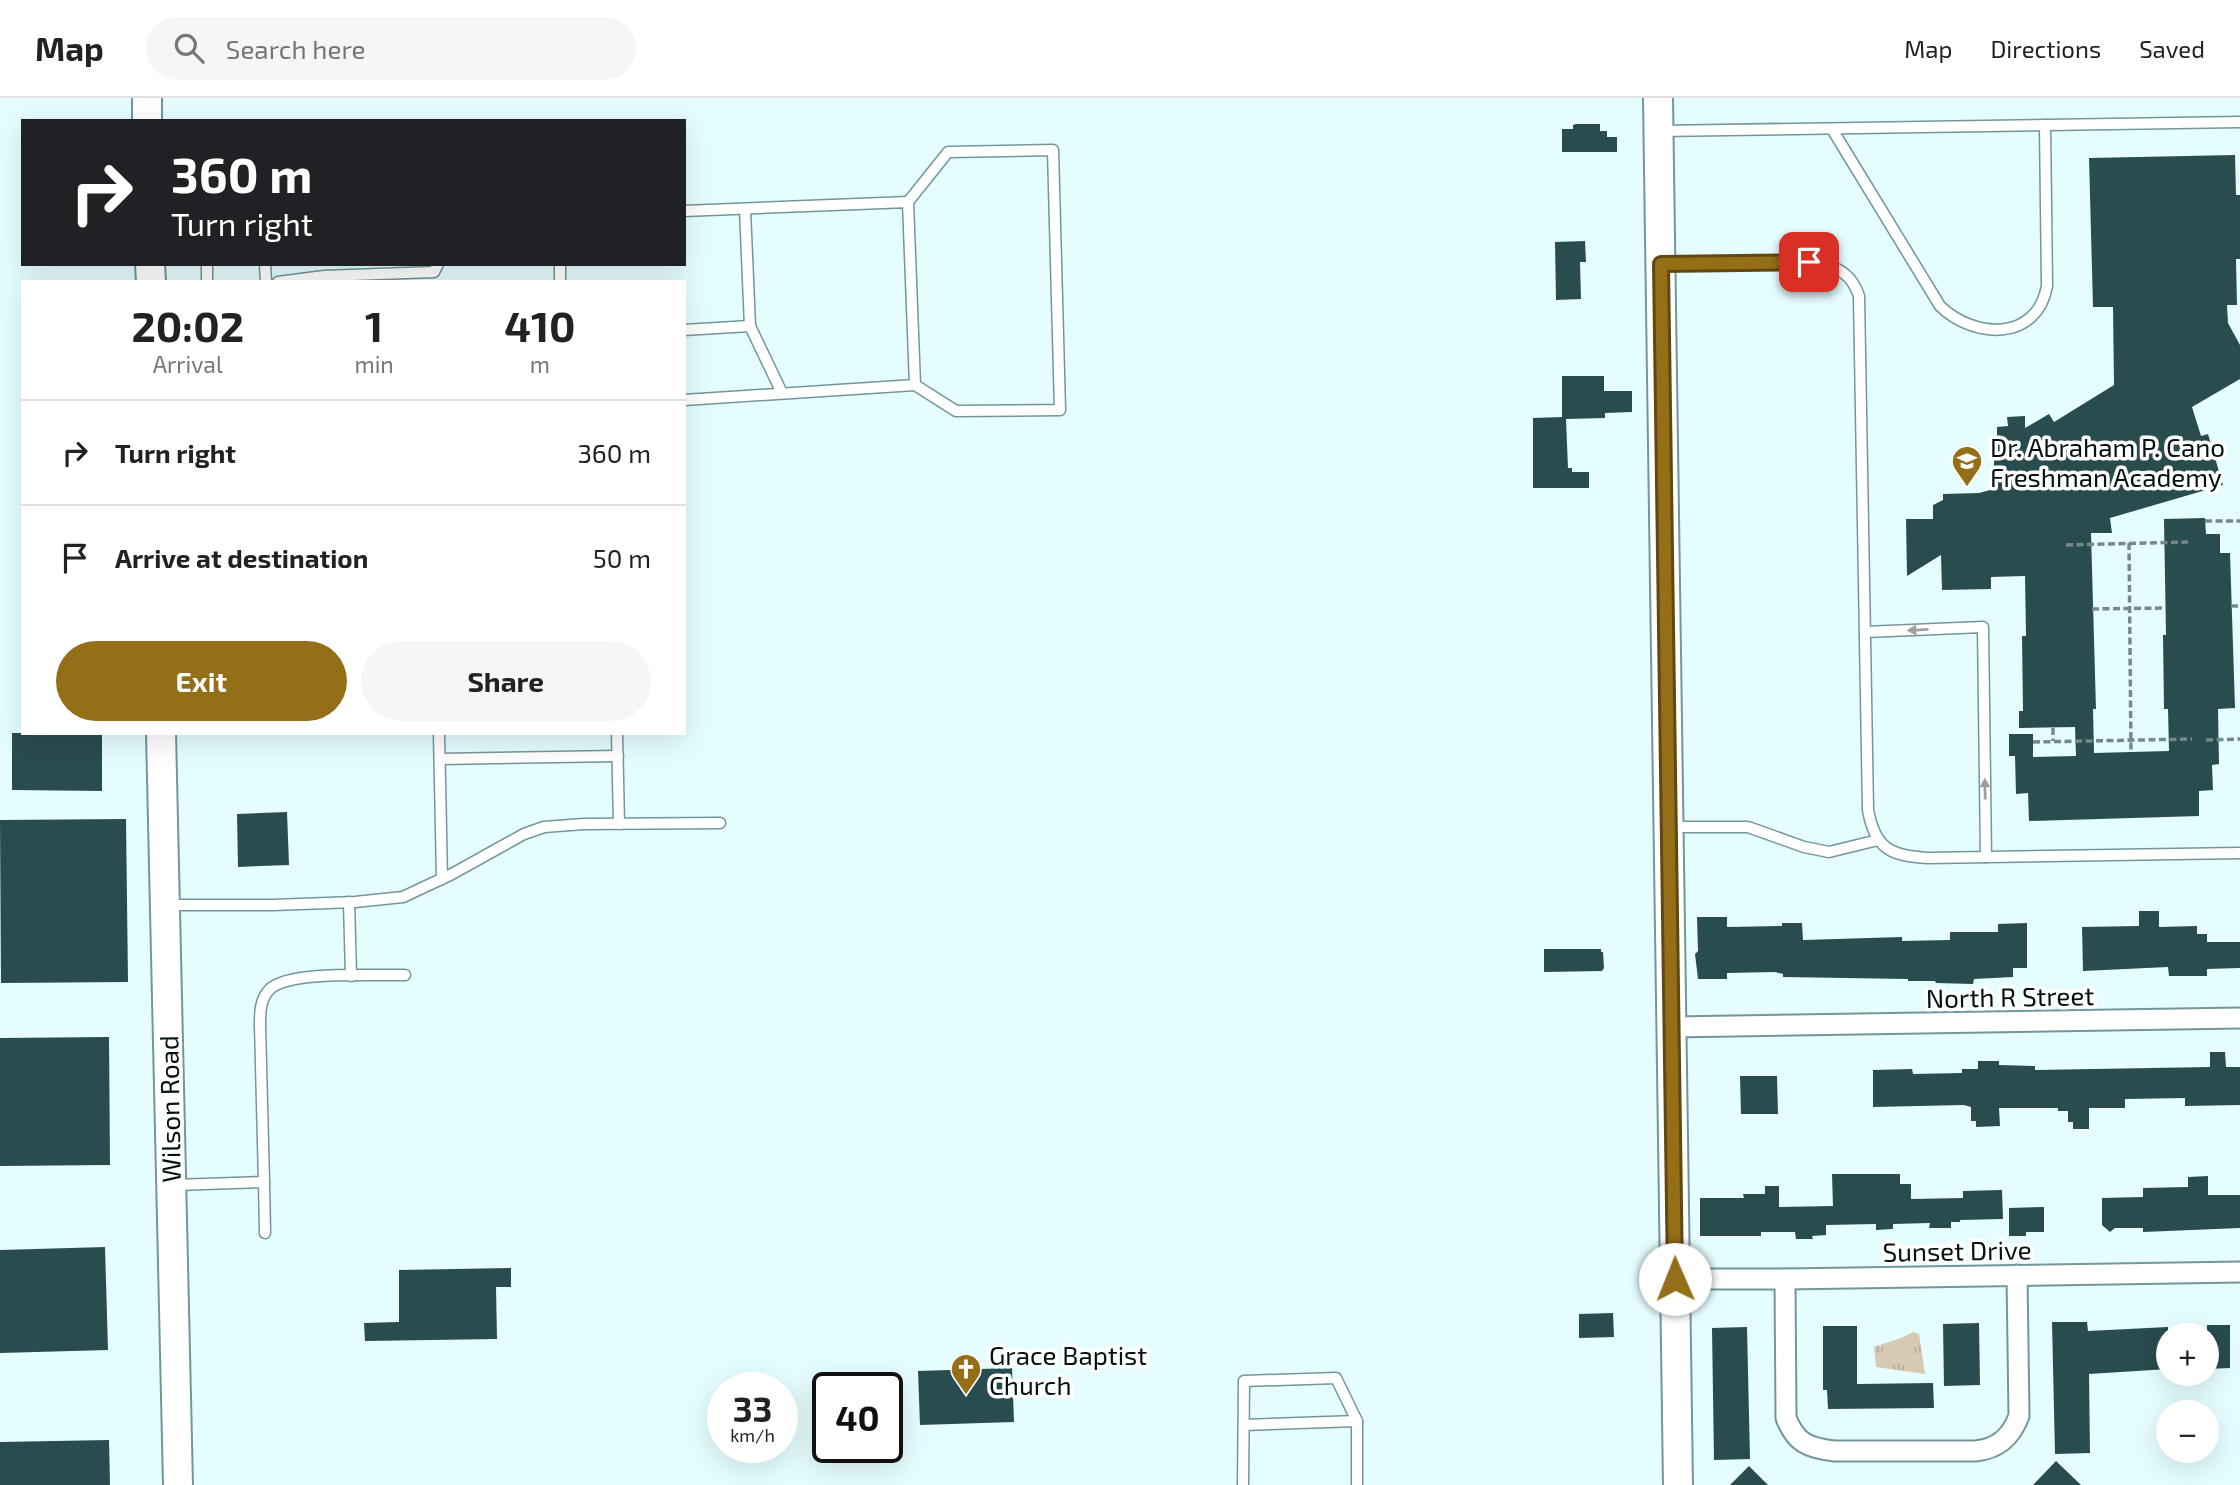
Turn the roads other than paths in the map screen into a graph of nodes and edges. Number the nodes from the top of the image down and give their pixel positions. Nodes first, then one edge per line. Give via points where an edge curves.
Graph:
1 (147, 98) edge
2 (1658, 98) edge
3 (147, 119) edge
4 (2240, 122) edge
5 (2045, 125) junction
6 (1832, 129) junction
7 (1658, 131) junction
8 (908, 202) junction
9 (745, 209) junction
10 (686, 211) edge
11 (1661, 264) junction
12 (324, 266) edge
13 (435, 273) edge
14 (324, 276) junction
15 (385, 278) edge
16 (293, 280) edge
17 (750, 326) junction
18 (686, 330) edge
19 (915, 385) junction
20 (782, 393) junction
21 (686, 400) edge
22 (1865, 632) junction
23 (161, 735) edge
24 (439, 735) edge
25 (617, 735) edge
26 (618, 756) junction
27 (440, 759) junction
28 (720, 823) dead end
29 (619, 824) junction
30 (1669, 827) junction
31 (1878, 840) junction
32 (2240, 853) edge
33 (1986, 857) junction
34 (442, 879) junction
35 (349, 902) junction
36 (165, 905) junction
37 (405, 975) dead end
38 (351, 976) junction
39 (2240, 1018) edge
40 (1672, 1027) junction
41 (264, 1182) junction
42 (171, 1185) junction
43 (265, 1233) dead end
44 (2240, 1272) edge
45 (2017, 1275) junction
46 (1675, 1279) junction
47 (1785, 1279) junction
48 (1357, 1422) junction
49 (1244, 1425) junction
50 (178, 1485) edge
51 (1243, 1485) edge
52 (1357, 1485) edge
53 (1678, 1485) edge

1 - 3 street
2 - 7 street
4 - 5 lane
5 - 6 lane
5 - 6 lane via 2045,300 2024,324 1996,329 1963,324 1940,306
6 - 7 lane
7 - 11 street
8 - 9 lane
8 - 19 lane
8 - 19 lane via 948,152 1053,150 1060,410 956,411
9 - 10 lane
9 - 17 lane
11 - 22 lane via 1825,264 1839,269 1856,286
11 - 30 street
12 - 14 lane
13 - 15 lane
14 - 15 lane
14 - 16 lane
17 - 18 lane
17 - 20 lane
19 - 20 lane
20 - 21 lane
22 - 31 lane via 1868,810
33 -> 22 lane via 1983,627
23 - 36 street, Wilson Road
24 - 27 lane
25 - 26 lane
26 - 27 lane
26 - 29 lane
27 - 34 lane
28 - 29 lane
29 - 34 lane via 544,827
30 - 31 lane via 1748,827 1804,848 1829,852
30 - 40 street
31 - 33 lane via 1888,850 1914,858
32 - 33 lane
34 - 35 lane via 403,897
35 - 36 lane
35 - 38 lane
36 - 42 street, Wilson Road
37 - 38 lane
38 - 41 lane via 286,979 269,990 261,1004
39 - 40 street, North R Street
40 - 46 street
41 - 42 lane
41 - 43 lane
42 - 50 street, Wilson Road
44 - 45 street, Sunset Drive
45 - 47 street, Sunset Drive
45 - 47 street via 2019,1416 2005,1441 1975,1451 1835,1451 1802,1442 1786,1418
46 - 47 street, Sunset Drive
46 - 53 street
48 - 49 lane
48 - 49 lane via 1336,1378 1244,1381
48 - 52 lane
49 - 51 lane

